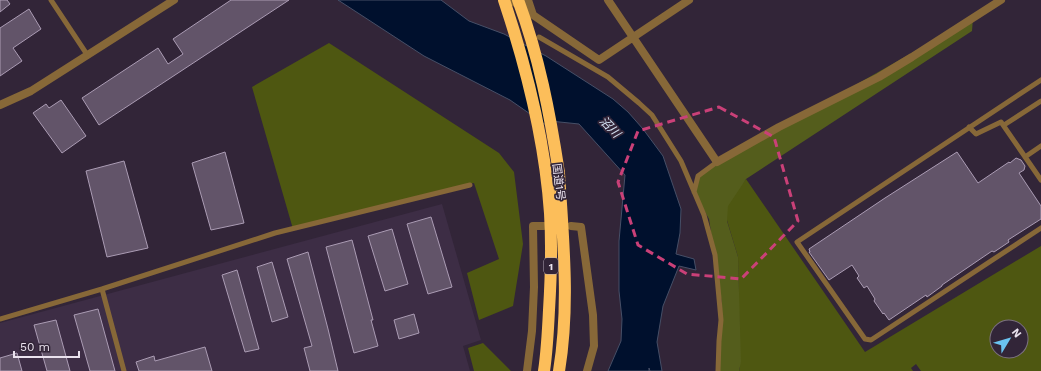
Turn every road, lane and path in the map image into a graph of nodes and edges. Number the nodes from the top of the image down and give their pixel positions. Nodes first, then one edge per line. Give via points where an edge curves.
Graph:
1 (51, 0) edge
2 (174, 0) edge
3 (504, 0) edge
4 (511, 0) edge
5 (518, 0) edge
6 (528, 0) edge
7 (608, 0) edge
8 (689, 0) edge
9 (1000, 0) edge
10 (533, 15) junction
11 (539, 37) dead end
12 (633, 37) junction
13 (88, 56) junction
14 (1041, 80) edge
15 (1041, 101) edge
16 (0, 105) edge
17 (1004, 125) junction
18 (969, 127) junction
19 (1041, 146) edge
20 (1025, 157) junction
21 (717, 162) junction
22 (1041, 180) edge
23 (470, 185) dead end
24 (694, 192) junction
25 (544, 226) dead end
26 (572, 226) dead end
27 (1041, 228) edge
28 (102, 289) junction
29 (0, 319) edge
30 (124, 371) edge
31 (527, 371) edge
32 (544, 371) edge
33 (559, 371) edge
34 (587, 371) edge
35 (718, 371) edge

1 - 13 lane
2 - 13 street
3 - 32 highway, 国道1号 / 1 via 529,85 544,162 550,213 551,266
4 - 10 street
5 - 33 highway, 国道1号 / 1, bridge via 528,26 543,83 559,173 566,270 565,314
6 - 10 street
7 - 12 street
8 - 12 street
9 - 21 street via 879,77 778,127
10 - 12 street via 599,60
11 - 24 lane via 608,77 652,115 681,160
12 - 21 street
13 - 16 street via 31,91
14 - 18 lane
15 - 17 lane
17 - 18 lane via 1001,122 976,134
17 - 20 lane
18 - 27 lane via 797,242 864,339 871,340
19 - 20 lane
20 - 22 lane
21 - 24 lane via 698,176
23 - 28 lane via 275,233
24 - 35 lane via 704,215 715,254 721,320
25 - 31 street via 533,226 534,287
26 - 34 street via 581,227 593,315 594,346
28 - 29 lane
28 - 30 lane

